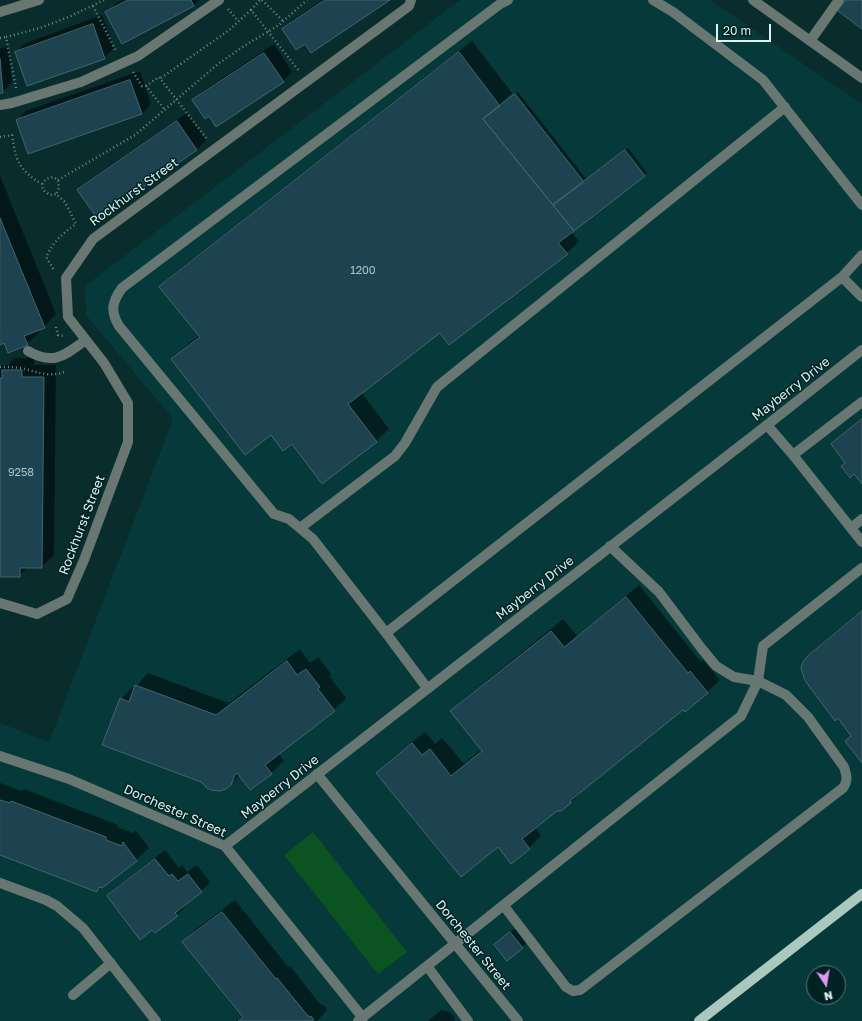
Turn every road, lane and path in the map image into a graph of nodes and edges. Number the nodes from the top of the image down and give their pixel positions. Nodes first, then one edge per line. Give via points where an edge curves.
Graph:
1 (39, 0) edge
2 (104, 0) edge
3 (219, 0) edge
4 (261, 0) edge
5 (307, 0) edge
6 (411, 0) edge
7 (508, 0) edge
8 (653, 0) edge
9 (753, 0) edge
10 (839, 0) edge
11 (93, 6) junction
12 (250, 10) junction
13 (0, 12) edge
14 (283, 21) junction
15 (267, 33) junction
16 (6, 37) junction
17 (0, 38) edge
18 (810, 41) junction
19 (289, 59) dead end
20 (124, 62) junction
21 (161, 78) junction
22 (862, 78) edge
23 (146, 86) junction
24 (176, 99) junction
25 (19, 101) junction
26 (0, 105) edge
27 (785, 107) junction
28 (165, 110) junction
29 (0, 137) edge
30 (214, 149) junction
31 (58, 180) junction
32 (42, 184) junction
33 (56, 194) junction
34 (862, 204) edge
35 (862, 255) edge
36 (57, 274) dead end
37 (842, 277) junction
38 (862, 297) edge
39 (55, 323) dead end
40 (86, 340) junction
41 (72, 350) junction
42 (862, 350) edge
43 (28, 351) dead end
44 (0, 367) edge
45 (70, 370) dead end
46 (862, 402) edge
47 (767, 426) junction
48 (793, 455) junction
49 (862, 519) edge
50 (300, 528) junction
51 (851, 528) junction
52 (862, 542) edge
53 (610, 546) junction
54 (862, 568) edge
55 (0, 603) edge
56 (386, 633) junction
57 (758, 681) junction
58 (427, 688) junction
59 (0, 756) edge
60 (317, 774) junction
61 (225, 846) junction
62 (0, 883) edge
63 (862, 894) edge
64 (504, 906) junction
65 (455, 944) junction
66 (111, 963) junction
67 (427, 966) junction
68 (73, 995) dead end
69 (361, 1019) edge
70 (156, 1021) edge
71 (468, 1021) edge
72 (518, 1021) edge
73 (699, 1021) edge

1 - 13 street
2 - 11 path
3 - 20 street via 138,56
4 - 12 path
4 - 14 path
5 - 14 path
6 - 30 street, Rockhurst Street via 409,6
7 - 50 street via 122,288 115,297 113,316 119,326 274,514 289,519
8 - 27 street via 673,12 763,80
9 - 18 street
10 - 18 street
11 - 16 path via 40,28
11 - 20 path
12 - 15 path
12 - 21 path via 228,30
14 - 15 path
15 - 19 path
15 - 24 path via 218,64
16 - 17 path
16 - 25 path
18 - 22 street
20 - 23 path via 142,86
20 - 25 street via 81,82
21 - 23 path via 159,76
21 - 24 path
23 - 28 path
24 - 28 path
24 - 30 path
25 - 26 street
27 - 34 street
27 - 50 street via 437,387 395,456
28 - 31 path via 135,135
29 - 32 path via 12,135 19,165
30 - 40 street, Rockhurst Street via 93,239 66,278 68,317
31 - 32 path via 53,177 46,179
31 - 33 path via 60,188
32 - 33 path via 43,190 50,195
33 - 36 path via 65,202 76,224 60,236 46,257
35 - 37 street
37 - 38 street
37 - 56 street
39 - 41 path via 58,335 64,335
40 - 41 street
40 - 55 street, Rockhurst Street via 104,363 128,403 128,442 67,599 37,614
41 - 43 street via 55,358 41,358
42 - 47 street, Mayberry Drive
44 - 45 path via 18,367 45,375
46 - 48 street
47 - 48 street
47 - 53 street, Mayberry Drive
48 - 51 street
49 - 51 street
50 - 56 street via 313,539
51 - 52 street
53 - 57 street via 659,592 716,666 734,677
53 - 58 street, Mayberry Drive
54 - 57 street via 763,646
56 - 58 street
57 - 64 street via 741,716
57 - 64 street via 786,695 808,717 844,767 847,782 842,788 580,990 573,991 566,987
58 - 60 street, Mayberry Drive
59 - 61 street, Dorchester Street via 69,779
60 - 61 street, Mayberry Drive
60 - 65 street, Dorchester Street
61 - 69 street, Dorchester Street
62 - 66 street via 57,906 83,928
63 - 73 main road
64 - 65 street
65 - 67 street
65 - 72 street, Dorchester Street
66 - 68 street
66 - 70 street
67 - 69 street
67 - 71 street

